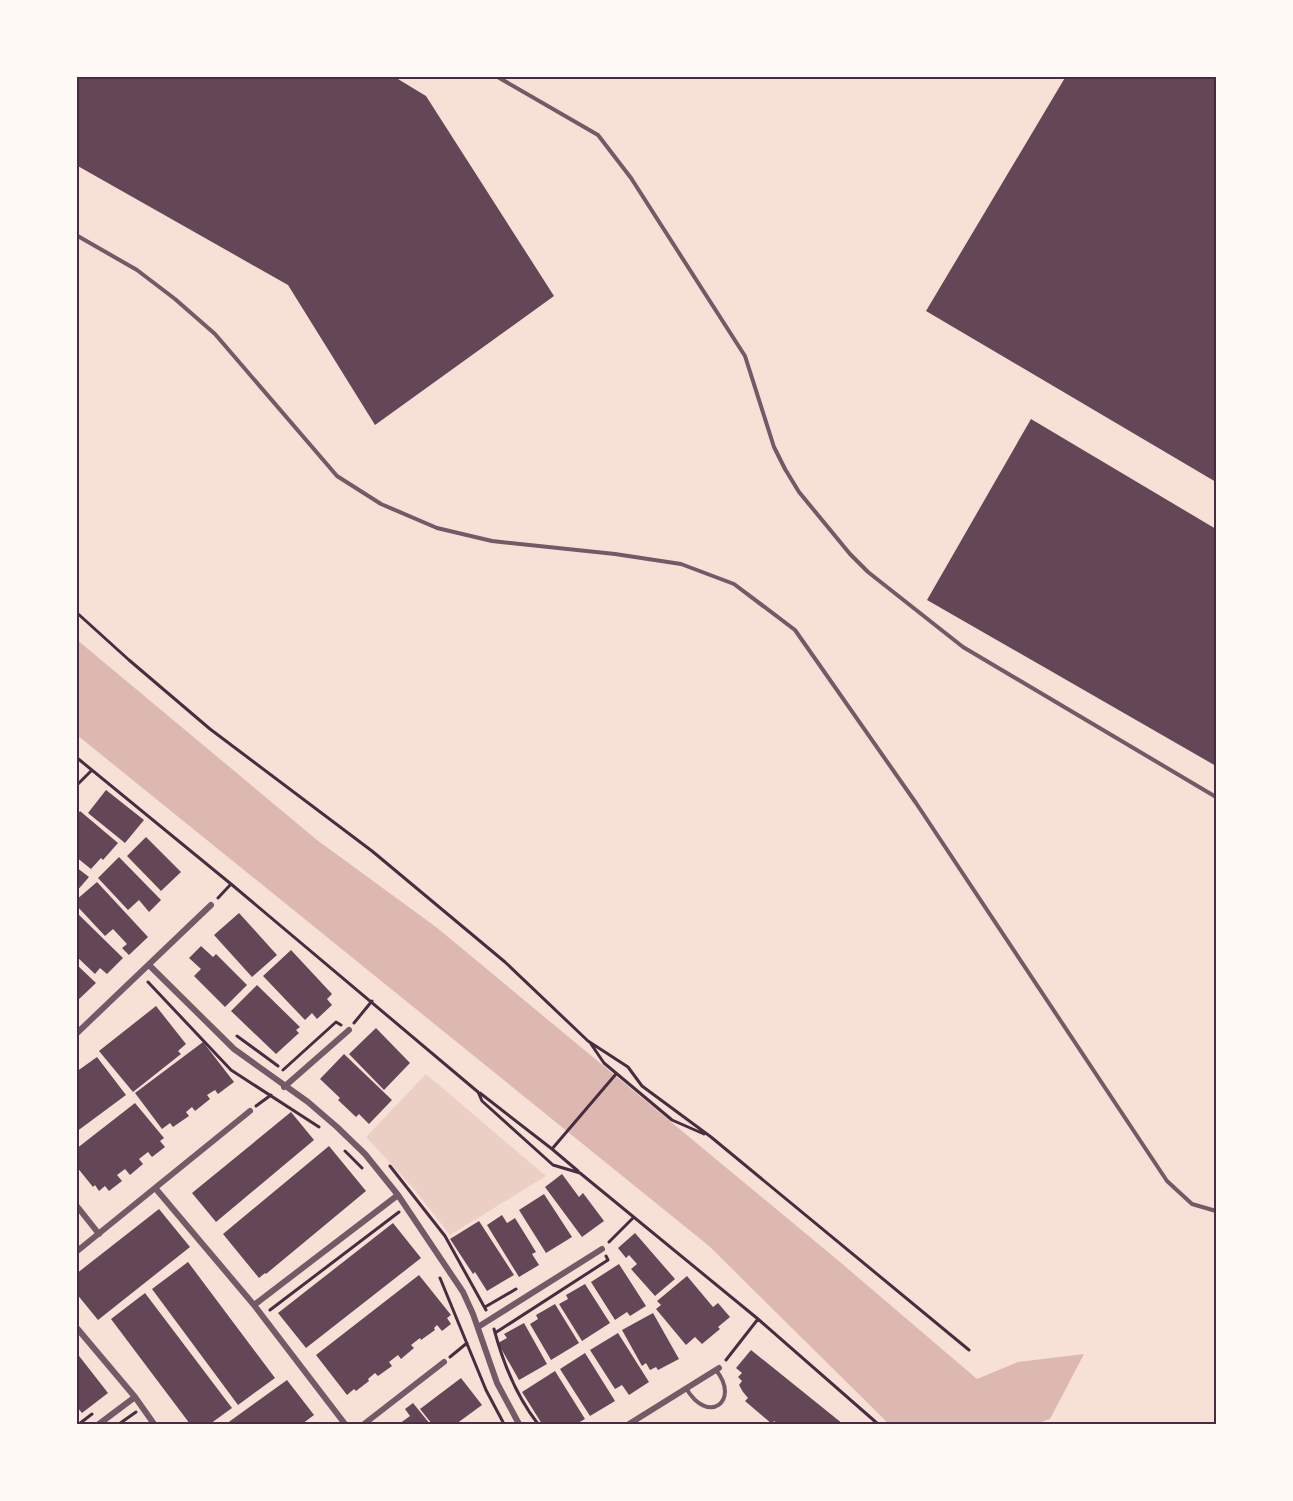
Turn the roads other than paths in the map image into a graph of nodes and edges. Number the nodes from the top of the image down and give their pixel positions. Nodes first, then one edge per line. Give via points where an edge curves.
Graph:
1 (496, 76) edge
2 (76, 235) edge
3 (1216, 797) edge
4 (211, 905) road end
5 (150, 966) junction
6 (349, 1030) road end
7 (76, 1034) edge
8 (284, 1087) junction
9 (250, 1111) road end
10 (156, 1189) junction
11 (398, 1195) junction
12 (76, 1204) edge
13 (1216, 1211) edge
14 (99, 1234) junction
15 (603, 1249) road end
16 (76, 1252) edge
17 (254, 1305) junction
18 (76, 1327) edge
19 (478, 1327) junction
20 (444, 1362) road end
21 (717, 1369) joint
22 (687, 1388) junction
23 (135, 1397) junction
24 (99, 1425) edge
25 (154, 1425) edge
26 (345, 1425) edge
27 (364, 1425) edge
28 (519, 1425) edge
29 (628, 1425) edge

1 - 3 lane via 598,135 610,148 745,356 774,447 785,469 823,523 856,560 963,647
2 - 13 lane via 137,270 215,334 337,476 381,504 437,528 492,541 681,564 734,584 795,630 916,803 1167,1181 1192,1204
4 - 5 street
5 - 7 street
5 - 8 street via 234,1050
6 - 8 street
8 - 11 street via 337,1127 378,1168
9 - 10 street
10 - 14 street
10 - 17 street
11 - 17 street
11 - 19 street via 456,1279
12 - 14 street
14 - 16 street
15 - 19 street
17 - 26 street
18 - 23 street
19 - 28 street via 493,1374
20 - 27 street
21 - 22 street
21 - 22 lane via 726,1388 720,1404 703,1406
22 - 29 street
23 - 24 street
23 - 25 street

